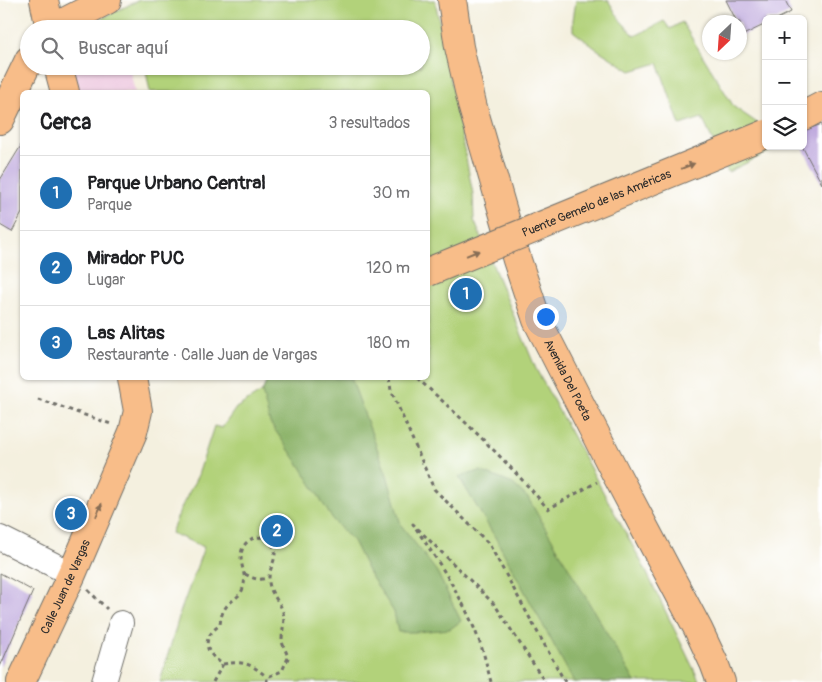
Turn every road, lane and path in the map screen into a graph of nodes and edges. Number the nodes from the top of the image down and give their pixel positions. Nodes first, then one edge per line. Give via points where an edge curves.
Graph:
1 (44, 0) edge
2 (106, 0) edge
3 (452, 0) edge
4 (49, 20) edge
5 (68, 20) edge
6 (22, 75) edge
7 (60, 75) edge
8 (64, 90) edge
9 (822, 106) edge
10 (807, 114) edge
11 (0, 120) edge
12 (762, 136) edge
13 (430, 271) edge
14 (132, 380) edge
15 (390, 380) edge
16 (419, 380) edge
17 (38, 399) dead end
18 (133, 432) junction
19 (615, 472) junction
20 (0, 538) edge
21 (72, 574) junction
22 (245, 574) junction
23 (269, 577) junction
24 (121, 624) joint
25 (223, 664) junction
26 (267, 677) junction
27 (21, 682) edge
28 (104, 682) edge
29 (213, 682) edge
30 (267, 682) edge
31 (491, 682) edge
32 (545, 682) edge
33 (565, 682) edge
34 (720, 682) edge

1 - 4 main road
2 - 5 main road
3 - 19 main road, Avenida Del Poeta via 473,108 537,320
6 - 11 main road
7 - 8 main road
9 - 10 main road
13 -> 12 main road, Puente Gemelo de las Américas, bridge
14 - 18 main road, Calle Juan de Vargas via 138,411
15 - 33 path via 391,390 434,489 489,544
16 - 19 path via 467,422 548,509
17 - 18 path
21 -> 18 main road, Calle Juan de Vargas
19 - 34 main road, Avenida Del Poeta via 698,629
20 - 21 street
21 - 24 path
21 - 27 main road, Calle Juan de Vargas
22 - 23 path via 253,579
22 - 23 path via 241,566 242,550 254,537 262,537 274,548
22 - 25 path via 243,589 227,604 220,625 208,640 210,654
23 - 26 path via 271,589 282,609 282,641 288,658 282,671
24 - 28 street
25 - 26 path via 242,662
25 - 29 path
26 - 30 path
31 - 32 path via 469,619 445,573 413,524 495,605

